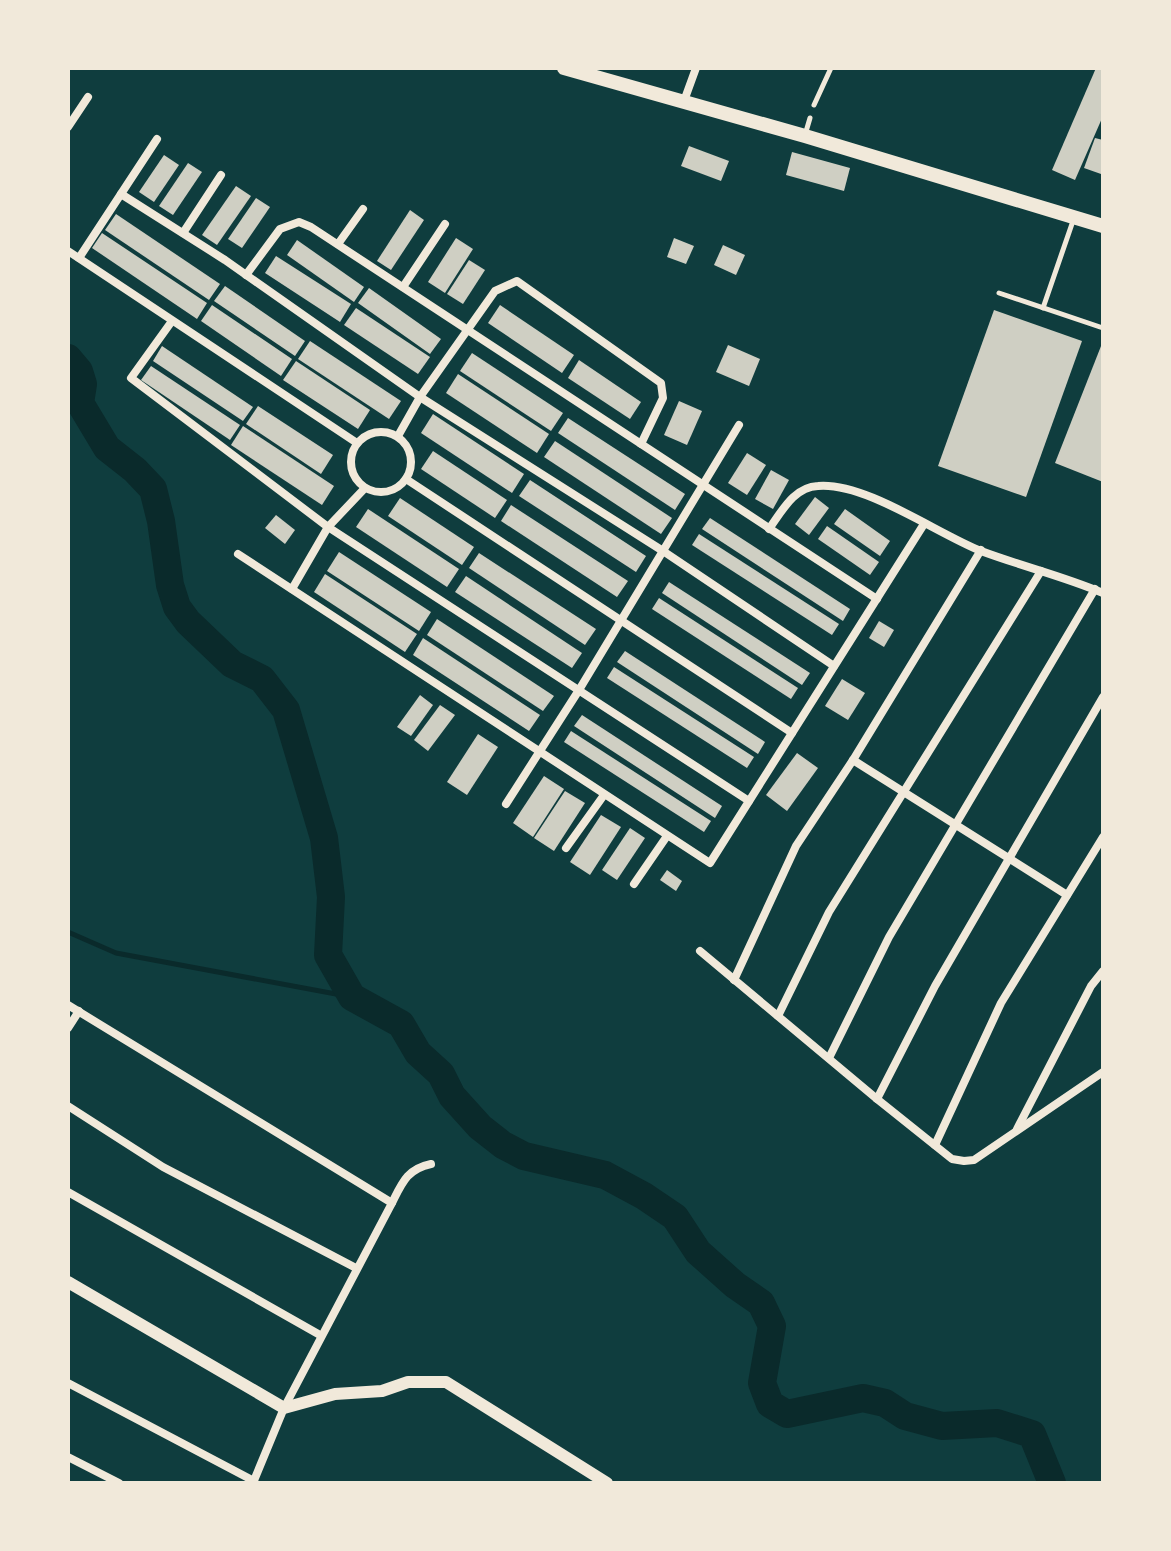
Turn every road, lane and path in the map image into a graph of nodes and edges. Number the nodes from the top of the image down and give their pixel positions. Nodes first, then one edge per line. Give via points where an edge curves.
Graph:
1 (564, 68) edge
2 (696, 68) edge
3 (831, 68) edge
4 (88, 97) dead end
5 (684, 101) junction
6 (814, 105) dead end
7 (810, 118) dead end
8 (68, 127) edge
9 (805, 136) junction
10 (157, 139) dead end
11 (221, 175) dead end
12 (121, 194) junction
13 (363, 209) dead end
14 (1074, 218) junction
15 (445, 224) dead end
16 (1103, 226) edge
17 (183, 233) junction
18 (338, 244) junction
19 (68, 251) edge
20 (79, 258) junction
21 (246, 275) junction
22 (403, 287) junction
23 (999, 293) dead end
24 (1043, 308) junction
25 (172, 321) junction
26 (1103, 328) edge
27 (469, 330) junction
28 (420, 397) junction
29 (739, 425) dead end
30 (398, 436) junction
31 (357, 443) junction
32 (641, 444) junction
33 (406, 479) junction
34 (703, 485) junction
35 (365, 488) junction
36 (924, 524) junction
37 (328, 527) junction
38 (769, 529) junction
39 (981, 550) junction
40 (663, 551) junction
41 (238, 554) dead end
42 (1041, 571) junction
43 (292, 589) junction
44 (1099, 591) edge
45 (877, 599) junction
46 (622, 620) junction
47 (834, 666) junction
48 (579, 690) junction
49 (1103, 697) edge
50 (792, 733) junction
51 (539, 753) junction
52 (853, 760) junction
53 (905, 793) junction
54 (604, 795) junction
55 (749, 801) junction
56 (506, 804) dead end
57 (955, 824) junction
58 (667, 836) junction
59 (1103, 837) edge
60 (566, 848) dead end
61 (1011, 859) junction
62 (634, 884) dead end
63 (1067, 895) junction
64 (700, 951) dead end
65 (1103, 971) edge
66 (734, 980) junction
67 (68, 1005) edge
68 (79, 1011) junction
69 (778, 1016) junction
70 (68, 1028) edge
71 (829, 1058) junction
72 (1103, 1072) edge
73 (877, 1099) junction
74 (68, 1106) edge
75 (1017, 1130) junction
76 (935, 1145) junction
77 (431, 1164) dead end
78 (68, 1192) edge
79 (392, 1203) junction
80 (356, 1268) junction
81 (68, 1282) edge
82 (320, 1335) junction
83 (68, 1383) edge
84 (284, 1408) junction
85 (68, 1457) edge
86 (253, 1482) edge
87 (119, 1483) edge
88 (607, 1483) edge

1 - 5 main road
2 - 5 street
3 - 6 lane
4 - 8 street
5 - 9 main road
7 - 9 lane
9 - 14 main road
10 - 12 street
11 - 17 street
12 - 17 street
12 - 20 street
13 - 18 street
14 - 16 main road
14 - 24 lane
15 - 22 street
17 - 21 street
18 - 21 street via 311,227 290,224 280,229
18 - 22 street
19 - 20 street
20 - 25 street
21 - 28 street
22 - 27 street
23 - 24 lane
24 - 26 lane
25 - 31 street
25 - 37 street via 131,378
27 - 28 street
27 - 32 street
27 - 32 street via 495,291 517,281 661,383 663,398
28 - 30 street
28 - 40 street
29 - 34 street
30 - 31 street via 384,431
30 - 33 street via 409,448
31 - 35 street via 350,459 354,476
32 - 34 street
33 - 35 street via 394,489
33 - 46 street
34 - 38 street
34 - 40 street
35 - 37 street
36 - 38 street via 841,487 817,486 802,489
36 - 39 street
36 - 45 street
37 - 43 street
37 - 48 street
38 - 45 street
39 - 42 street
39 - 52 street
40 - 46 street
40 - 47 street
41 - 43 street
42 - 44 street
42 - 53 street
43 - 51 street
44 - 57 street
45 - 47 street
46 - 48 street
46 - 50 street
47 - 50 street
48 - 51 street
48 - 55 street
49 - 61 street
50 - 55 street
51 - 54 street
51 - 56 street
52 - 53 street
52 - 66 street via 796,846
53 - 57 street
53 - 69 street via 829,912
54 - 58 street
54 - 60 street
55 - 58 street via 710,863
57 - 61 street
57 - 71 street via 889,937
58 - 62 street
59 - 63 street
61 - 63 street
61 - 73 street via 935,986
63 - 76 street via 1001,1003
64 - 66 street
65 - 75 street
66 - 69 street
67 - 68 street
68 - 70 street
68 - 79 street
69 - 71 street
71 - 73 street
72 - 75 street
73 - 76 street
74 - 80 street via 163,1167
75 - 76 street via 974,1160 952,1159
77 - 79 street via 404,1178
78 - 82 street
79 - 80 street
80 - 82 street
81 - 84 street
82 - 84 street
83 - 86 street
84 - 86 street
84 - 88 street via 408,1382 446,1382
85 - 87 street

